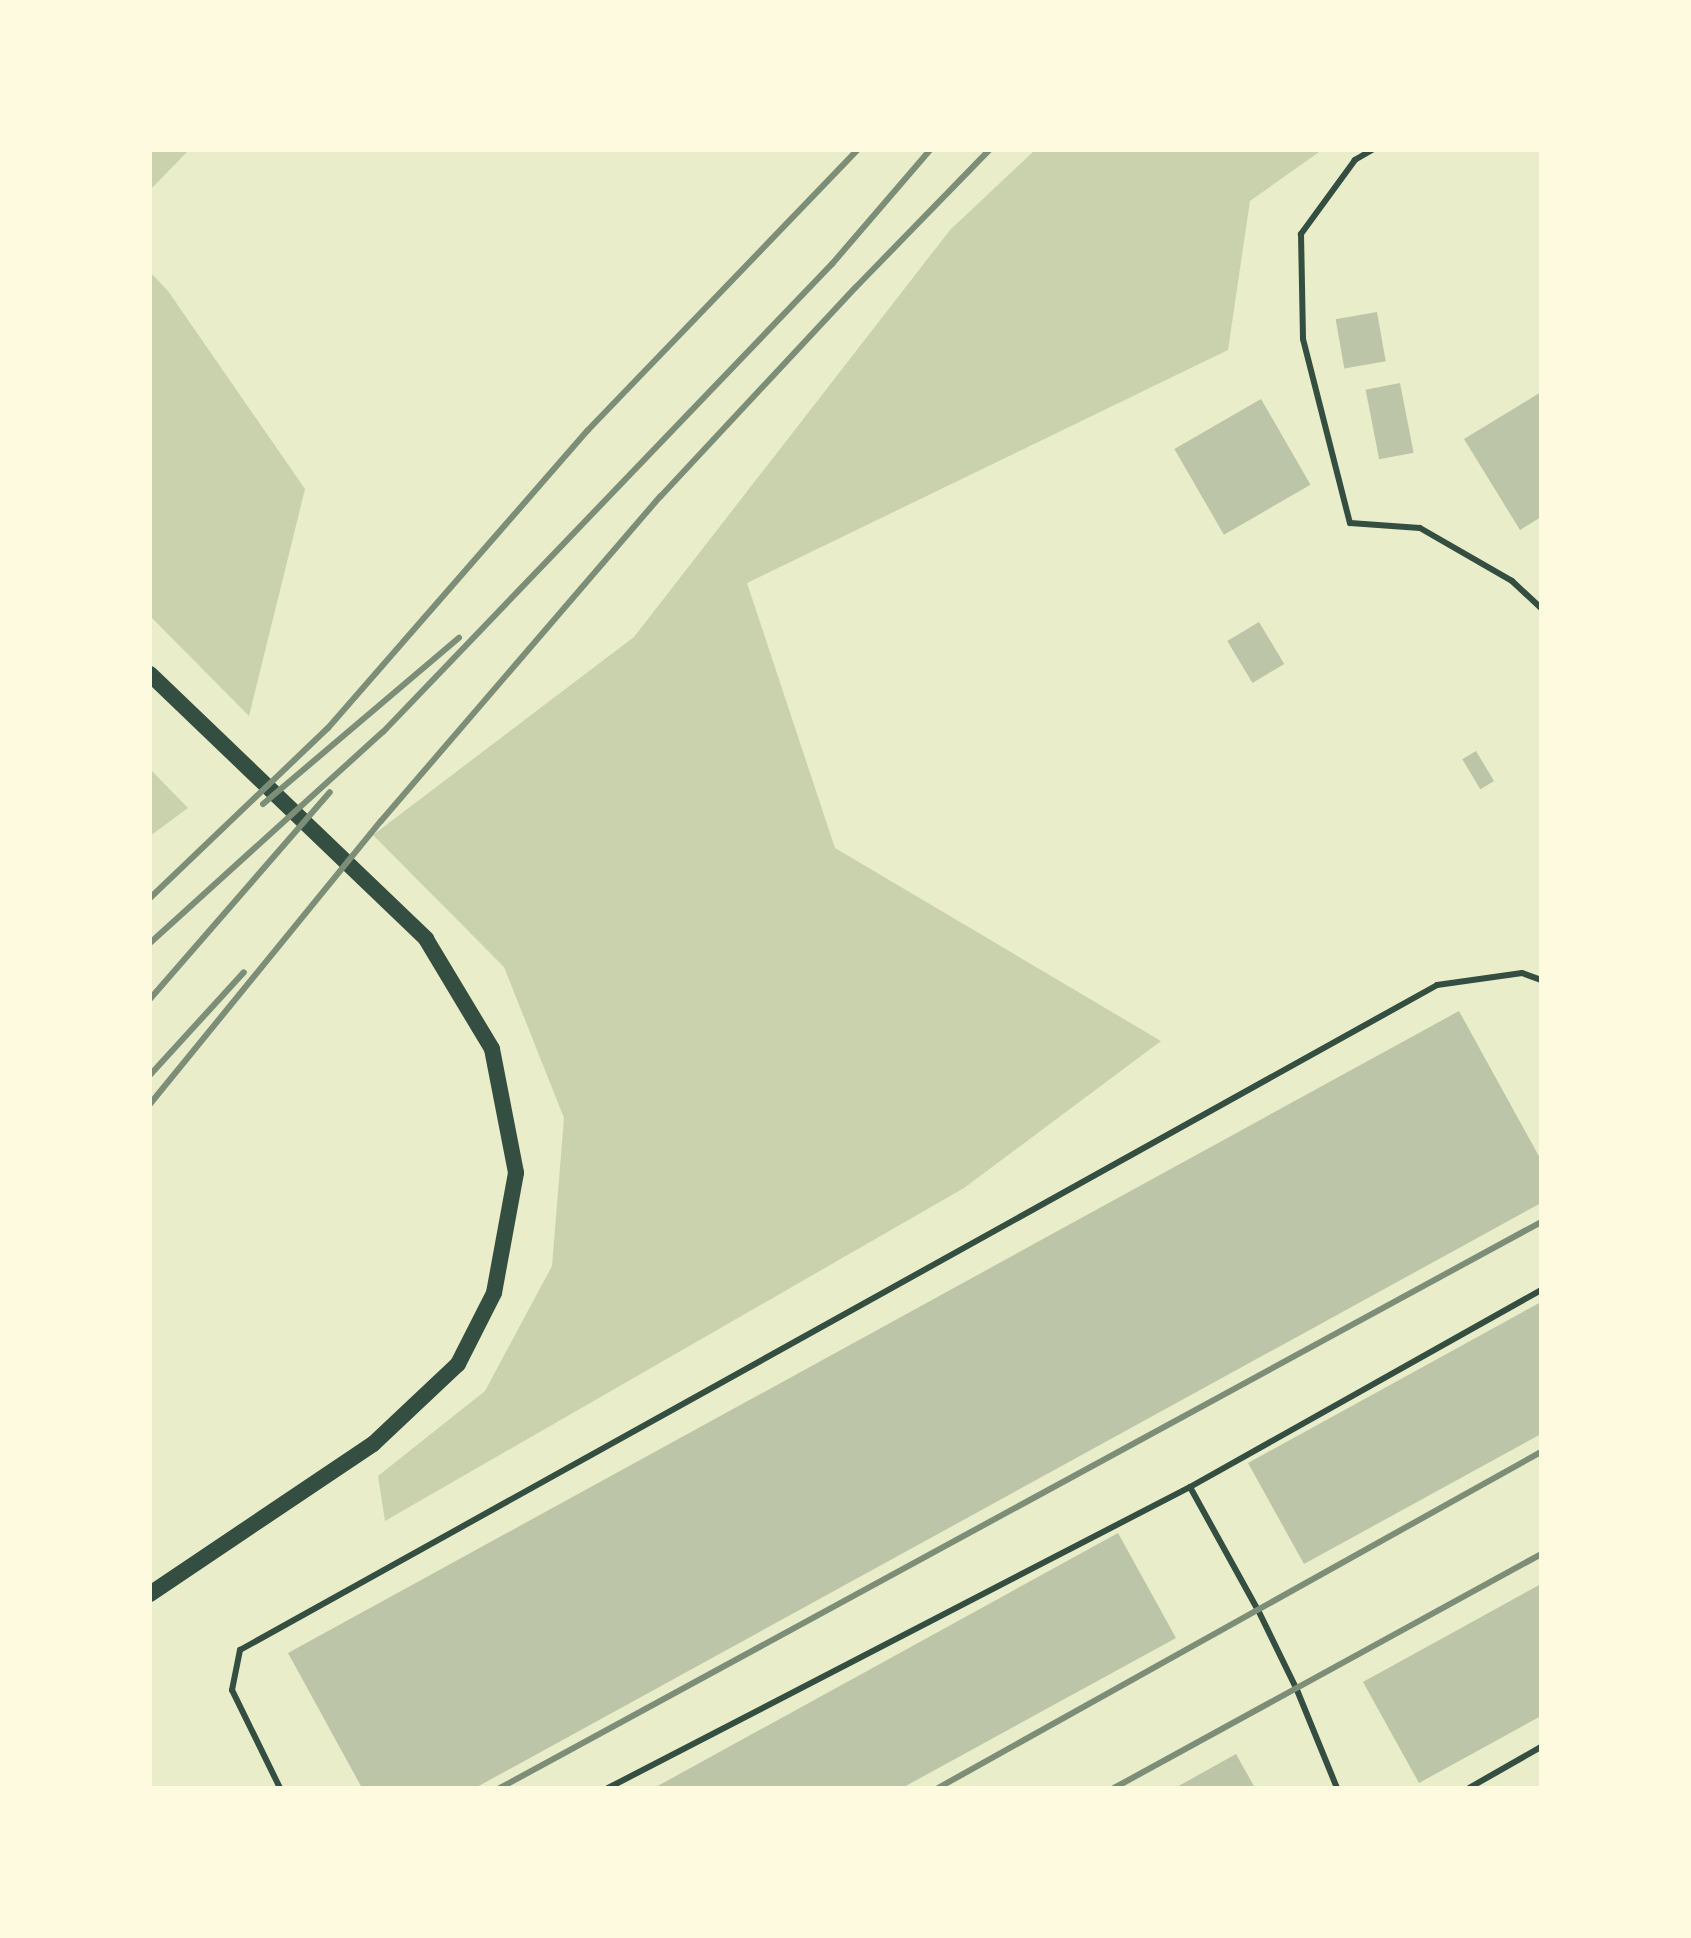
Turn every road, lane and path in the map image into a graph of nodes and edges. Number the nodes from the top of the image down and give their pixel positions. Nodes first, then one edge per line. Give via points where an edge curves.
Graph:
1 (1372, 150) edge
2 (1541, 608) edge
3 (150, 674) edge
4 (1541, 980) edge
5 (1541, 1290) edge
6 (1190, 1487) junction
7 (150, 1594) edge
8 (1541, 1747) edge
9 (280, 1788) edge
10 (608, 1788) edge
11 (1337, 1788) edge
12 (1469, 1788) edge

1 - 2 lane via 1355,160 1301,234 1303,339 1350,523 1420,528 1512,581
3 - 7 main road via 426,939 492,1049 516,1173 494,1293 458,1364 373,1444
4 - 9 lane via 1522,973 1437,985 240,1650 232,1690
5 - 6 lane
6 - 10 lane
6 - 11 lane via 1258,1610
8 - 12 lane

